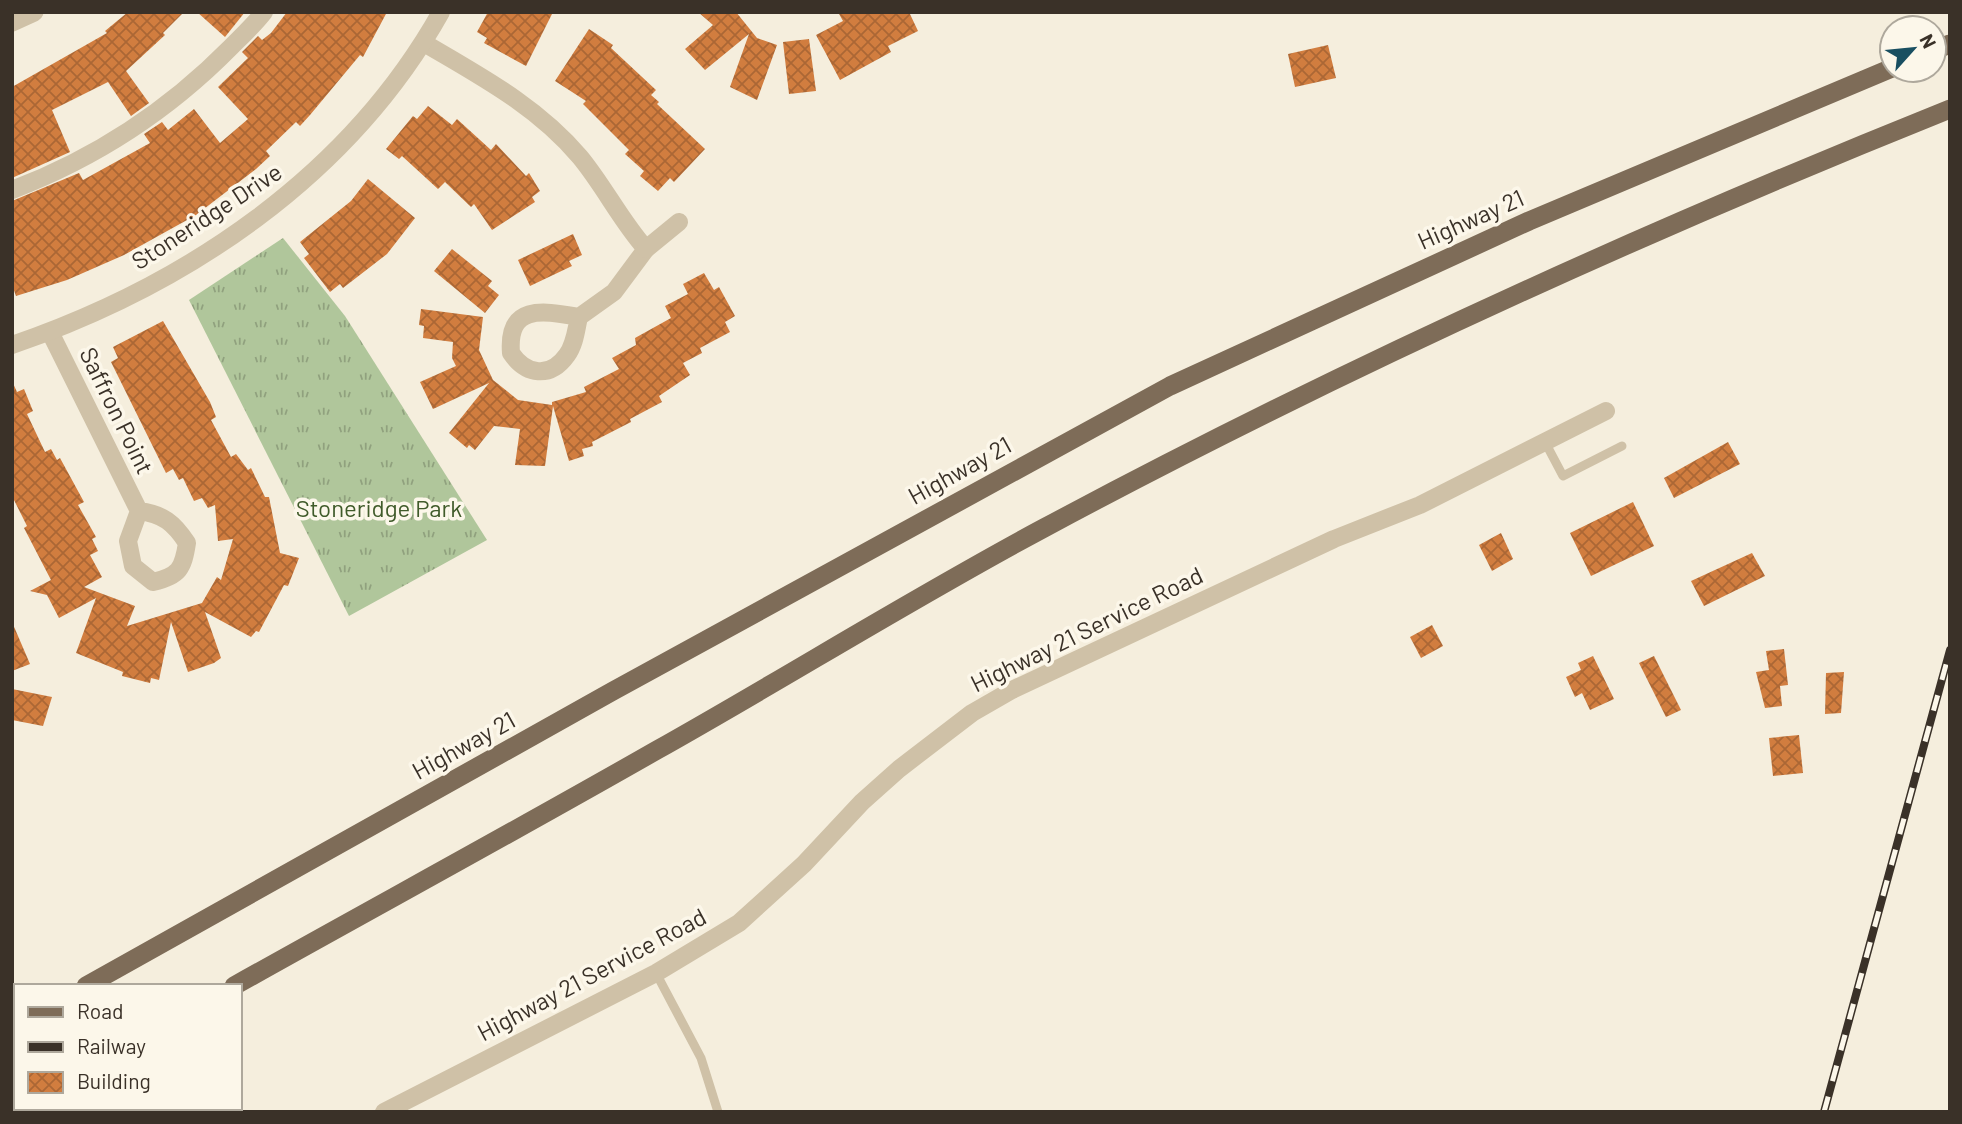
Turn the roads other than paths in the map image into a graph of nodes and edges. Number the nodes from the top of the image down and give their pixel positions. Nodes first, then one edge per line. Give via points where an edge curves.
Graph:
1 (34, 12) edge
2 (264, 12) edge
3 (440, 12) edge
4 (12, 22) edge
5 (424, 43) junction
6 (1878, 74) edge
7 (1950, 109) edge
8 (12, 190) edge
9 (679, 222) dead end
10 (646, 249) junction
11 (579, 317) dead end
12 (50, 332) junction
13 (12, 345) edge
14 (1606, 411) dead end
15 (1545, 442) junction
16 (1622, 446) dead end
17 (139, 511) dead end
18 (656, 973) junction
19 (90, 984) edge
20 (238, 984) edge
21 (383, 1112) edge
22 (718, 1112) edge

1 - 4 street
2 - 8 street via 202,77 137,128 89,156
3 - 5 street, Stoneridge Drive
5 - 10 street via 509,92 549,124 581,158
5 - 12 street, Stoneridge Drive via 337,150 287,198 176,271
6 - 19 main road, Highway 21 via 1529,221 1170,386
7 - 20 main road via 1660,230 1316,388 1161,467 865,626 662,748
9 - 10 street
10 - 11 street via 614,292
12 - 13 street, Stoneridge Drive
12 - 17 street, Saffron Point
14 - 15 street, Highway 21 Service Road
15 - 16 lane via 1563,476
15 - 18 street, Highway 21 Service Road via 1420,505 1334,539 1051,670 972,713 871,794 739,923
18 - 21 street, Highway 21 Service Road
18 - 22 lane via 701,1058

